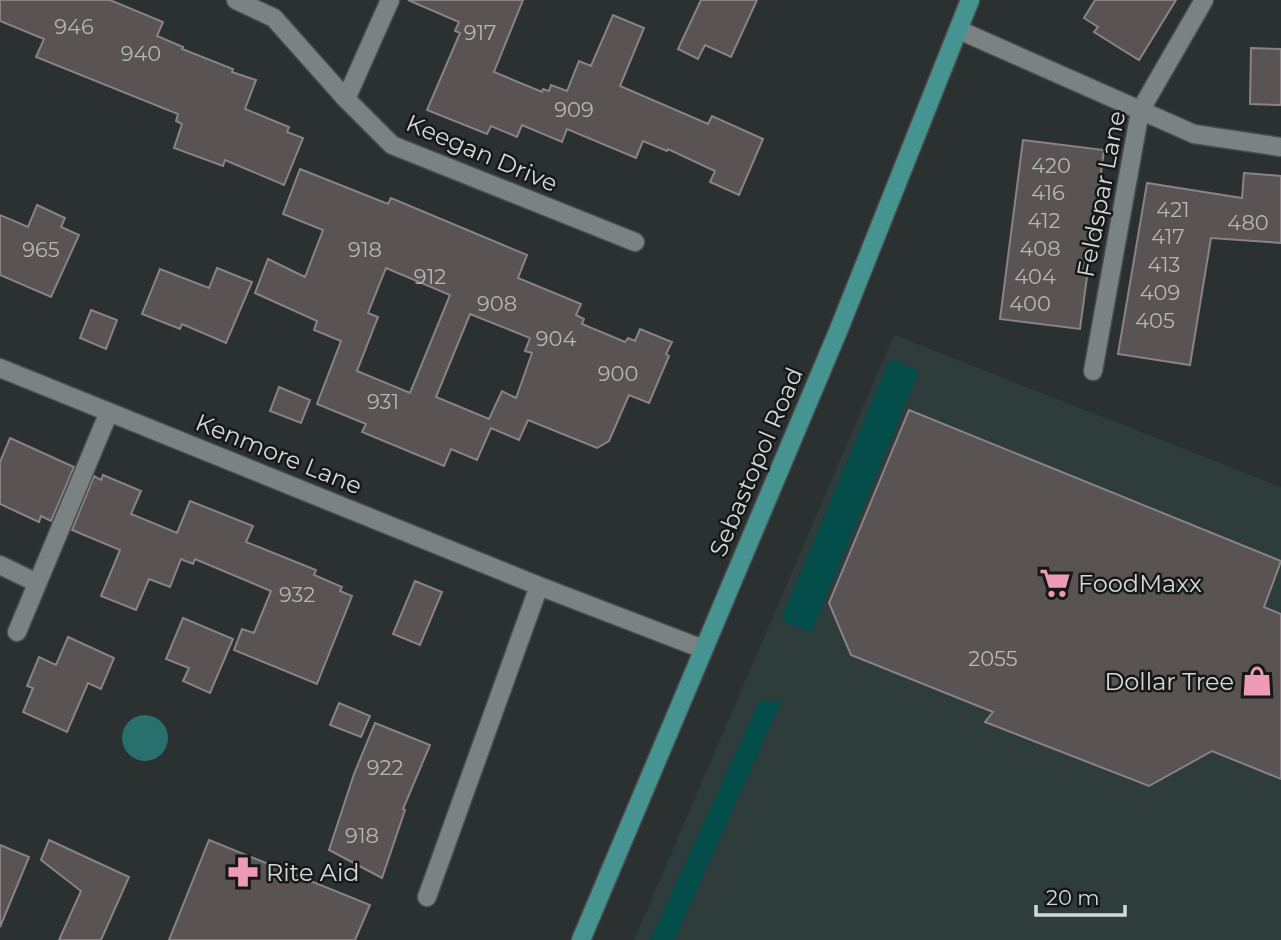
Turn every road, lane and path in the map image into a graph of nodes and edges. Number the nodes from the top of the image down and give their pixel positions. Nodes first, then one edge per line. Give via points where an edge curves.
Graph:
1 (236, 0) edge
2 (390, 0) edge
3 (970, 0) edge
4 (1205, 0) edge
5 (959, 30) junction
6 (346, 99) junction
7 (1140, 111) junction
8 (1281, 147) edge
9 (635, 242) dead end
10 (0, 368) edge
11 (1093, 371) dead end
12 (109, 412) junction
13 (0, 565) edge
14 (37, 583) junction
15 (539, 586) junction
16 (17, 632) dead end
17 (703, 649) junction
18 (427, 897) dead end
19 (581, 940) edge

1 - 6 street, Keegan Drive via 274,18
2 - 6 street
3 - 5 main road, Sebastopol Road
4 - 7 street, Feldspar Lane
5 - 7 street
5 - 17 main road, Sebastopol Road
6 - 9 street, Keegan Drive via 392,145
7 - 8 street via 1194,134
7 - 11 street, Feldspar Lane
10 - 12 street, Kenmore Lane
12 - 14 street
12 - 15 street, Kenmore Lane
13 - 14 street
14 - 16 street
15 - 17 street, Kenmore Lane
15 - 18 street
17 - 19 main road, Sebastopol Road

